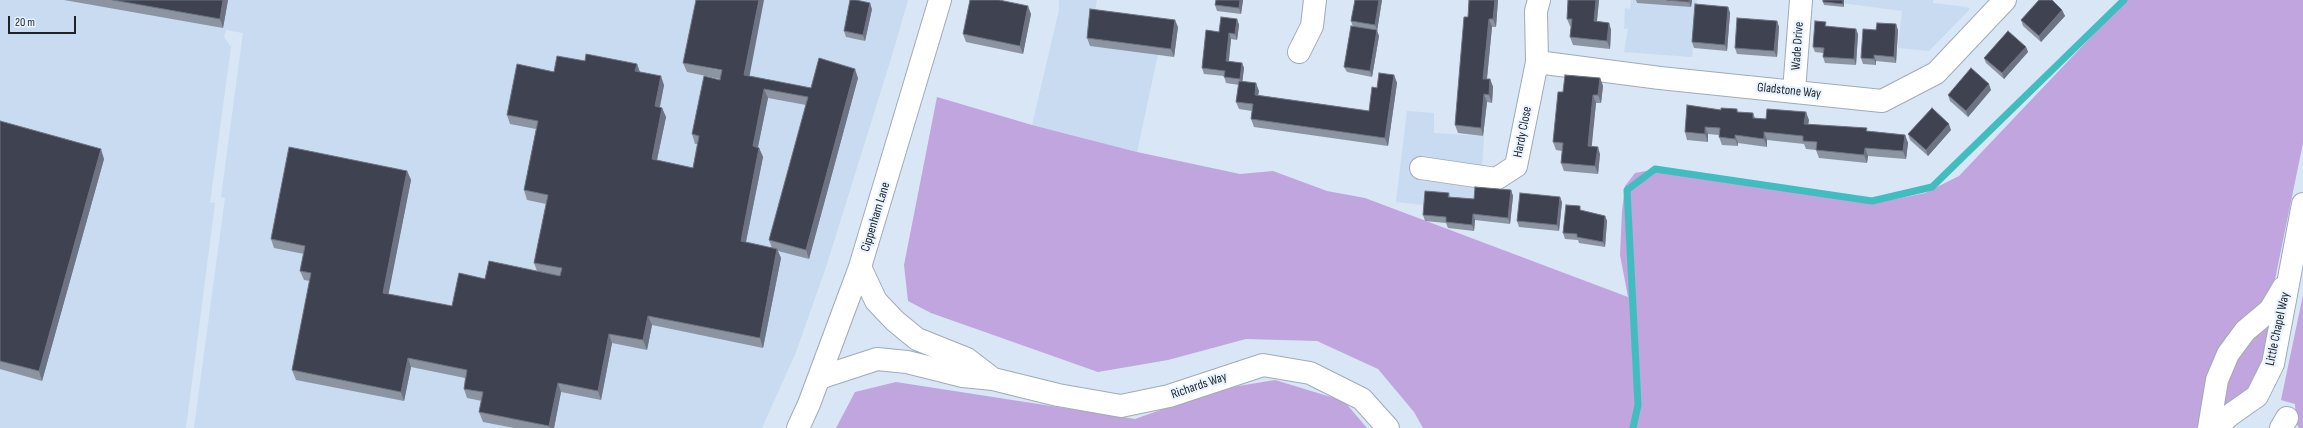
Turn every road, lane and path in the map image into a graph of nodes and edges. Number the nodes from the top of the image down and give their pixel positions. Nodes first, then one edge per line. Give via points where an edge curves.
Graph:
1 (940, 0) edge
2 (1315, 0) edge
3 (1539, 0) edge
4 (1801, 0) edge
5 (2004, 0) edge
6 (1299, 52) dead end
7 (1537, 62) junction
8 (1794, 91) junction
9 (1422, 168) dead end
10 (2303, 204) edge
11 (860, 267) junction
12 (2289, 278) junction
13 (819, 378) junction
14 (993, 379) junction
15 (798, 428) edge
16 (1388, 428) edge
17 (2209, 428) edge
18 (2216, 428) edge

1 - 11 street, Cippenham Lane
2 - 6 street via 1312,26
3 - 7 street, Hardy Close via 1536,11
4 - 8 street, Wade Drive
5 - 8 street, Gladstone Way via 1936,73 1882,101
7 - 8 street, Gladstone Way via 1660,78
7 - 9 street, Hardy Close via 1516,166 1496,179
10 - 12 street, Little Chapel Way
11 - 13 street, Cippenham Lane
11 - 14 street, Richards Way via 876,301 895,321 917,339 967,358
12 - 17 street, Little Chapel Way via 2270,310 2245,331 2228,354 2217,380
12 - 18 street, Little Chapel Way via 2273,364 2264,384 2258,396
13 - 14 street, Richards Way via 877,359 907,362 963,376
13 - 15 street, Cippenham Lane
14 - 16 street, Richards Way via 1058,395 1121,406 1169,396 1263,365 1310,373 1362,399

